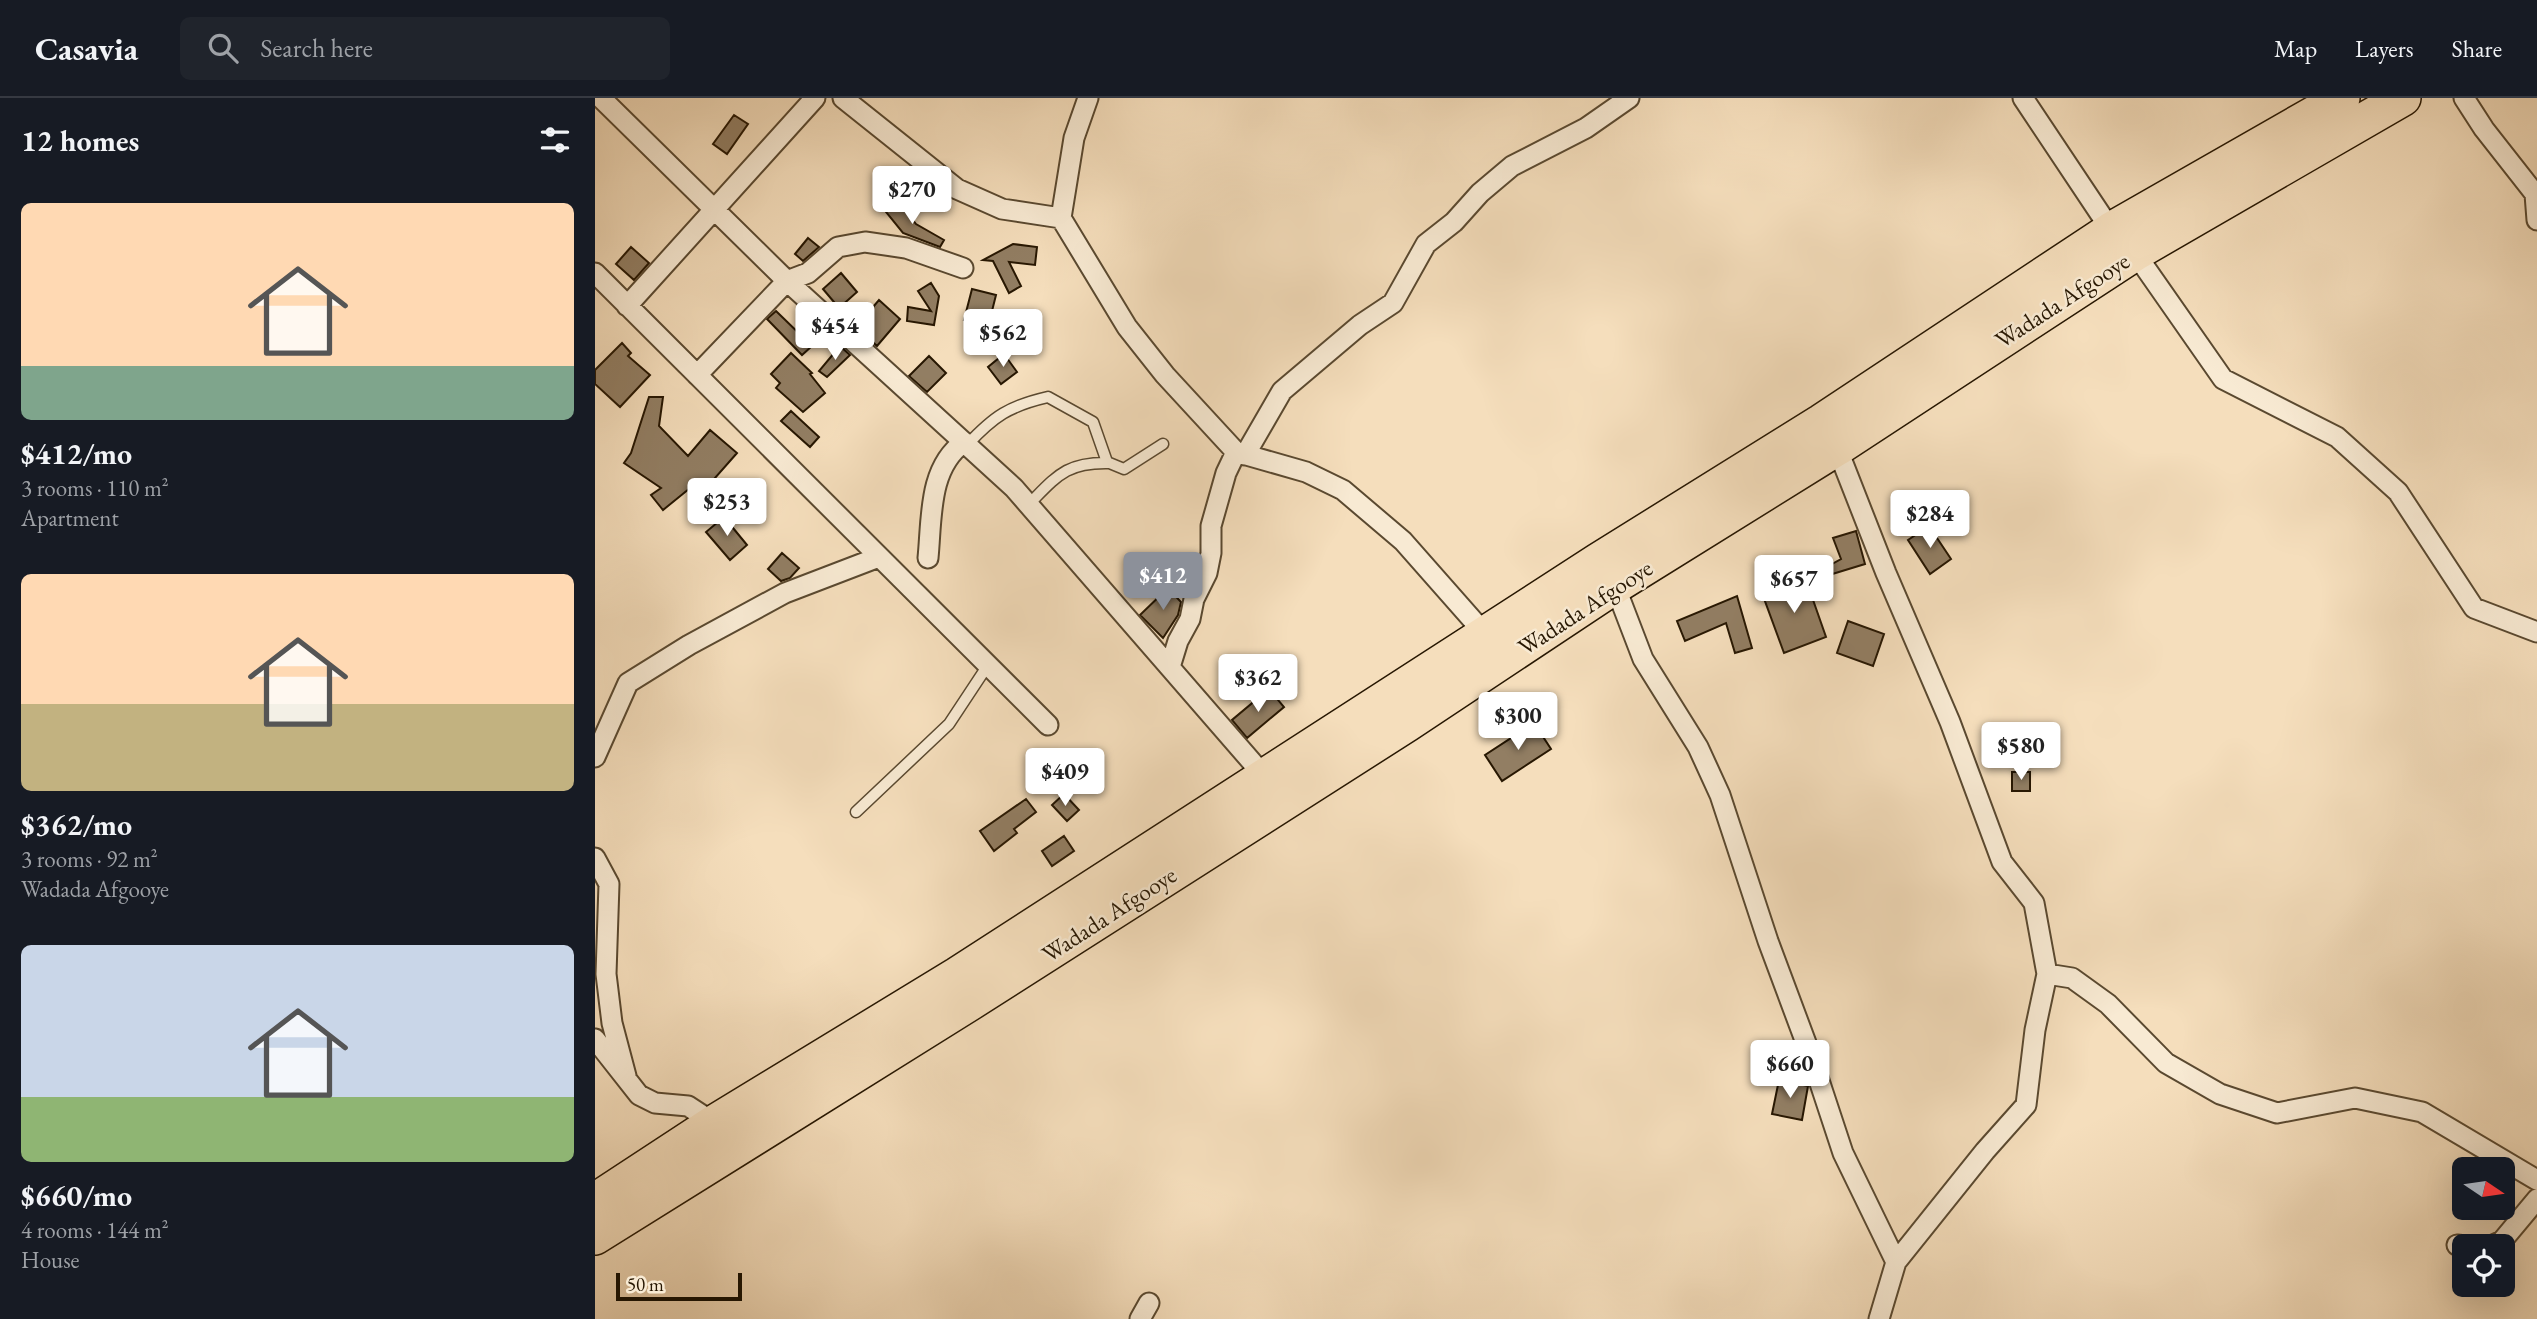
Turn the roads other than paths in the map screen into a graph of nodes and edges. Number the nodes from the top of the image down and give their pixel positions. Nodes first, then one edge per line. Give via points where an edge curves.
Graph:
1 (601, 98) edge
2 (815, 98) edge
3 (843, 98) edge
4 (1088, 98) edge
5 (1629, 98) edge
6 (2023, 98) edge
7 (2342, 98) edge
8 (2403, 98) edge
9 (2464, 98) edge
10 (2536, 195) edge
11 (715, 210) junction
12 (1061, 218) junction
13 (2537, 220) edge
14 (2123, 242) junction
15 (963, 268) dead end
16 (595, 273) edge
17 (787, 281) junction
18 (627, 306) junction
19 (697, 375) junction
20 (965, 443) junction
21 (1163, 444) dead end
22 (1837, 448) junction
23 (1240, 454) junction
24 (1109, 463) junction
25 (1028, 505) junction
26 (879, 557) junction
27 (928, 558) dead end
28 (1615, 586) junction
29 (2537, 632) edge
30 (1485, 634) junction
31 (988, 665) junction
32 (1170, 667) junction
33 (1048, 725) dead end
34 (595, 757) edge
35 (1265, 777) junction
36 (856, 812) dead end
37 (595, 859) edge
38 (2047, 974) junction
39 (595, 1039) edge
40 (626, 1076) junction
41 (715, 1123) junction
42 (2537, 1181) edge
43 (2537, 1199) edge
44 (595, 1200) edge
45 (2509, 1234) edge
46 (595, 1237) edge
47 (1896, 1262) junction
48 (1879, 1319) edge

1 - 11 street
2 - 11 street
3 - 12 street via 957,190 1002,209
4 - 12 street via 1074,138
5 - 23 street via 1586,128 1512,166 1480,193 1426,244 1393,303 1282,391
6 - 14 street
7 - 14 highway, Wadada Afgooye
8 - 14 highway, Wadada Afgooye
9 - 10 street
10 - 13 street
11 - 17 street
11 - 18 street
12 - 23 street via 1127,327 1165,375
14 - 22 highway, Wadada Afgooye
14 - 29 street via 2223,379 2336,437 2398,492 2474,608
14 - 30 highway, Wadada Afgooye via 1856,399
15 - 17 street via 906,248 865,242 838,247 808,273
16 - 18 street
17 - 19 street
17 - 20 street
18 - 19 street
19 - 26 street
20 - 24 lane via 991,419 1024,402 1048,397 1093,422
20 - 25 street
20 - 27 street via 944,461 937,479
21 - 24 lane via 1124,469
22 - 28 highway, Wadada Afgooye
22 - 38 street via 1950,722 2002,862 2034,903
23 - 30 street via 1306,472 1343,490 1403,541
23 - 32 street via 1226,473 1210,526 1212,553 1207,573
24 - 25 lane via 1084,462 1061,471
25 - 32 street
26 - 31 street
26 - 34 street via 785,593 628,683
28 - 46 highway, Wadada Afgooye via 973,1001
28 - 47 street via 1643,659 1720,794 1843,1153
30 - 35 highway, Wadada Afgooye
31 - 33 street
31 - 36 lane via 949,724
32 - 35 street
35 - 41 highway, Wadada Afgooye via 968,968
37 - 40 street via 609,884 607,974 612,1023
38 - 42 street via 2072,978 2108,1004 2166,1063 2220,1094 2277,1112 2355,1098 2422,1112
38 - 47 street via 2026,1105
39 - 40 street
40 - 41 street via 639,1095 655,1103 688,1106
41 - 44 highway, Wadada Afgooye
43 - 45 street
47 - 48 street

